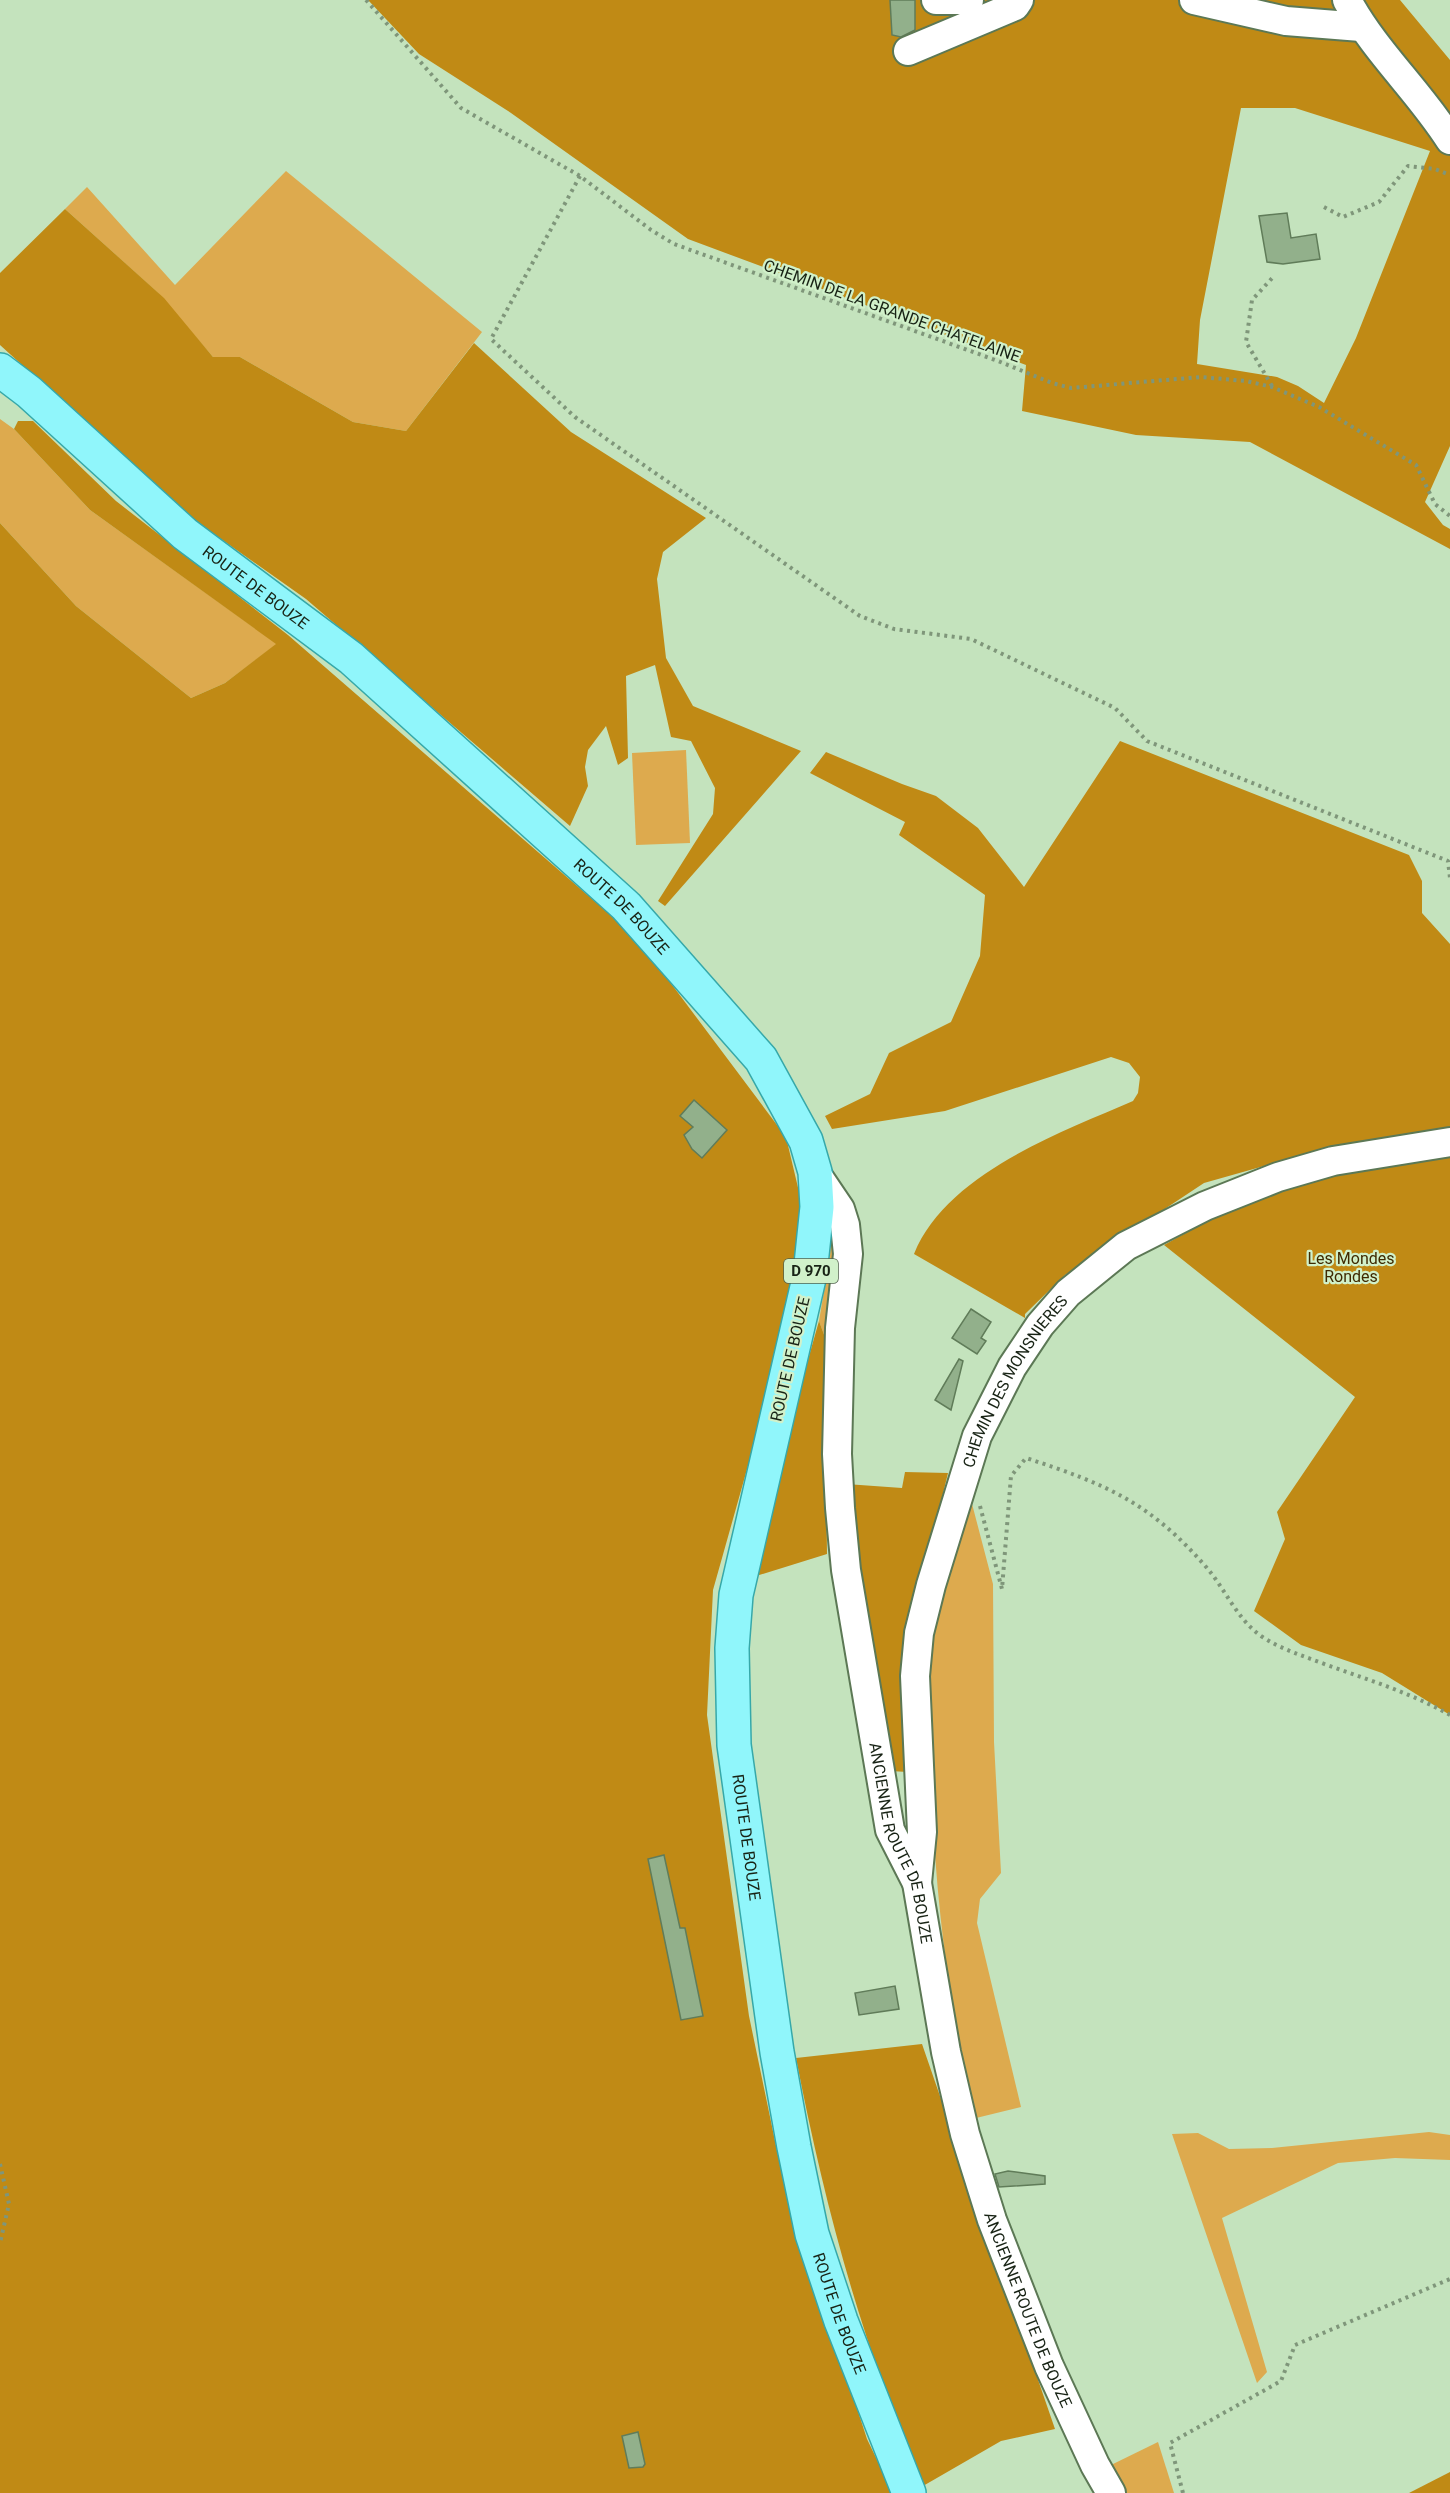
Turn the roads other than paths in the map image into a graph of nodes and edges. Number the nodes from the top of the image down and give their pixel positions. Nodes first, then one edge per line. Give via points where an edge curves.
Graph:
1 (936, 0) edge
2 (969, 0) edge
3 (1019, 0) edge
4 (1194, 0) edge
5 (1347, 0) edge
6 (1361, 27) junction
7 (908, 51) dead end
8 (1450, 140) edge
9 (0, 370) edge
10 (1450, 1142) edge
11 (815, 1172) junction
12 (917, 1883) junction
13 (909, 2493) edge
14 (1111, 2493) edge

1 - 2 street
3 - 7 street via 1016,6
4 - 6 street via 1286,21
5 - 6 street
6 - 8 street
9 - 11 main road, ROUTE DE BOUZE / D 970 via 185,534 351,658 626,906 761,1059 796,1119
10 - 12 street, CHEMIN DES MONSNIERES via 1333,1161 1278,1177 1205,1206 1126,1246 1068,1293 1040,1325 1012,1367 977,1436 920,1633 915,1676 922,1832
11 - 12 street, ANCIENNE ROUTE DE BOUZE via 840,1209 848,1254 840,1328 837,1454 846,1570 890,1830
11 - 13 main road, ROUTE DE BOUZE / D 970 via 817,1207 810,1274 736,1596 732,1648 734,1745 777,2052 812,2234 849,2342
12 - 14 street, ANCIENNE ROUTE DE BOUZE via 946,2052 965,2134 992,2220 1049,2366

